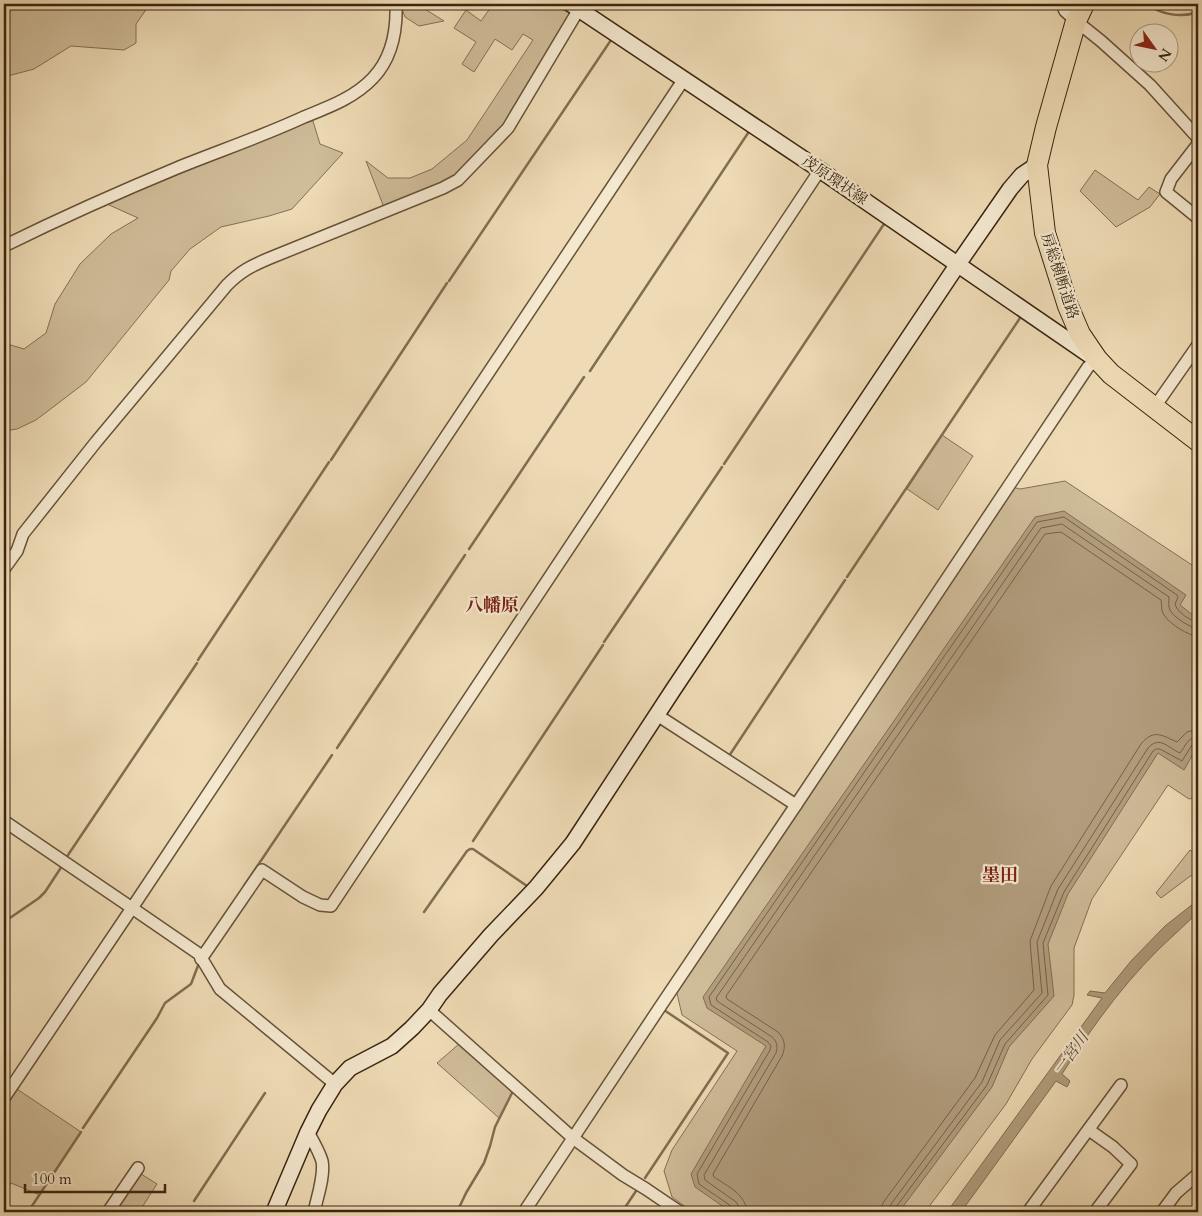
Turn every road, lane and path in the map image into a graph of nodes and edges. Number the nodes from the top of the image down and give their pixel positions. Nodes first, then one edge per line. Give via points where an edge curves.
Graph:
1 (396, 4) edge
2 (1062, 4) edge
3 (577, 5) edge
4 (1080, 12) edge
5 (684, 79) junction
6 (1198, 138) edge
7 (1198, 144) edge
8 (1036, 165) junction
9 (820, 170) junction
10 (1198, 218) edge
11 (4, 246) edge
12 (958, 264) junction
13 (1198, 345) edge
14 (1097, 359) junction
15 (1154, 408) junction
16 (1198, 441) edge
17 (4, 569) edge
18 (657, 715) junction
19 (796, 805) junction
20 (4, 821) edge
21 (132, 908) junction
22 (202, 959) junction
23 (429, 1010) junction
24 (336, 1084) junction
25 (1121, 1085) dead end
26 (4, 1098) edge
27 (1089, 1130) junction
28 (308, 1132) junction
29 (573, 1138) junction
30 (138, 1168) dead end
31 (1198, 1174) edge
32 (1030, 1211) edge
33 (108, 1212) edge
34 (274, 1212) edge
35 (314, 1212) edge
36 (524, 1212) edge
37 (680, 1212) edge
38 (1095, 1212) edge
39 (1162, 1212) edge

1 - 11 street via 396,31 386,58 374,77 347,99 178,168
2 - 4 street via 1066,11
3 - 5 street, 茂原環状線
3 - 17 street via 508,128 458,180 248,267 238,274 23,534 17,552
4 - 6 street via 1101,41 1150,85
4 - 8 highway, 房総横断道路
5 - 9 street, 茂原環状線
5 - 21 street
7 - 10 street via 1171,179 1166,192
8 - 12 street via 1010,189
8 - 14 highway, 房総横断道路 via 1045,233 1068,306 1080,334
9 - 12 street, 茂原環状線
9 - 22 street via 331,906 303,897 262,870
12 - 14 street, 茂原環状線
12 - 18 street
13 - 15 street
14 - 15 highway, 房総横断道路
14 - 19 street via 1088,367
15 - 16 highway, 房総横断道路
18 - 19 street
18 - 23 street via 573,844
19 - 29 street
20 - 21 street
21 - 22 street
21 - 26 street
22 - 24 street via 220,989
23 - 24 street via 392,1046 350,1068
23 - 29 street
24 - 28 street
25 - 27 street
27 - 32 street
27 - 38 street via 1130,1164
28 - 34 street
28 - 35 street via 322,1162
29 - 36 street
29 - 37 street
30 - 33 street
31 - 39 street via 1176,1193

